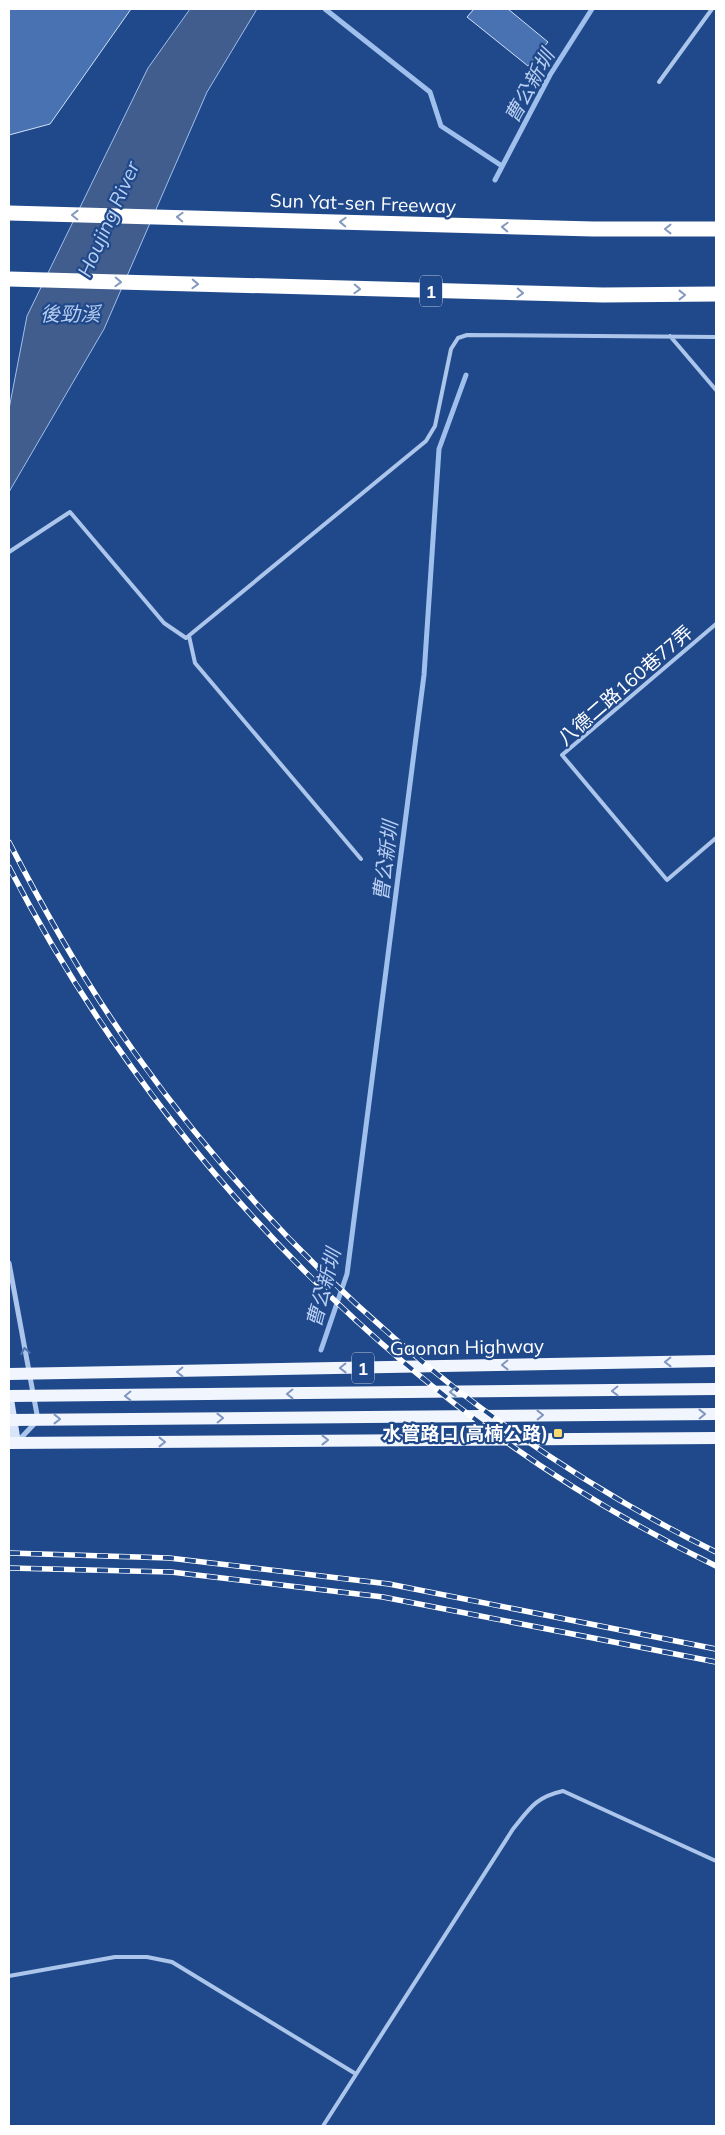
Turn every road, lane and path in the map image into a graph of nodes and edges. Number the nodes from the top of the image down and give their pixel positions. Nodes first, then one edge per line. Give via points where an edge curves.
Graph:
1 (712, 9) edge
2 (659, 82) dead end
3 (9, 213) edge
4 (716, 229) edge
5 (9, 280) edge
6 (716, 294) edge
7 (670, 336) junction
8 (716, 337) edge
9 (716, 390) edge
10 (9, 552) edge
11 (716, 624) edge
12 (189, 636) junction
13 (716, 838) edge
14 (361, 859) dead end
15 (9, 1262) edge
16 (716, 1361) edge
17 (9, 1374) edge
18 (29, 1374) junction
19 (716, 1389) edge
20 (33, 1396) junction
21 (9, 1398) edge
22 (716, 1414) edge
23 (10, 1420) edge
24 (38, 1420) junction
25 (716, 1438) edge
26 (12, 1443) edge
27 (716, 1861) edge
28 (9, 1976) edge
29 (356, 2074) junction
30 (323, 2126) edge

1 - 2 lane
4 -> 3 highway, Sun Yat-sen Freeway via 593,230
5 -> 6 highway, 1 via 603,295
7 - 8 lane
7 - 9 lane
7 - 12 lane via 467,335 458,338 450,349 435,426 426,441
10 - 12 lane via 70,512 164,622 186,638
11 - 13 lane, 八德二路160巷77弄 via 562,755 666,880
12 - 14 lane via 195,663
18 -> 15 street
16 -> 18 main road, Gaonan Highway / 1
17 - 18 main road, Gaonan Highway / 1
18 - 20 street
19 -> 20 main road, 1
20 - 21 main road, 1
20 - 24 street
21 - 23 street
24 -> 22 main road
23 - 24 main road
23 - 26 street
24 - 26 street
26 -> 25 main road
27 - 29 lane via 563,1792 546,1795 513,1828
28 - 29 lane via 115,1957 147,1957 172,1962
29 - 30 lane

